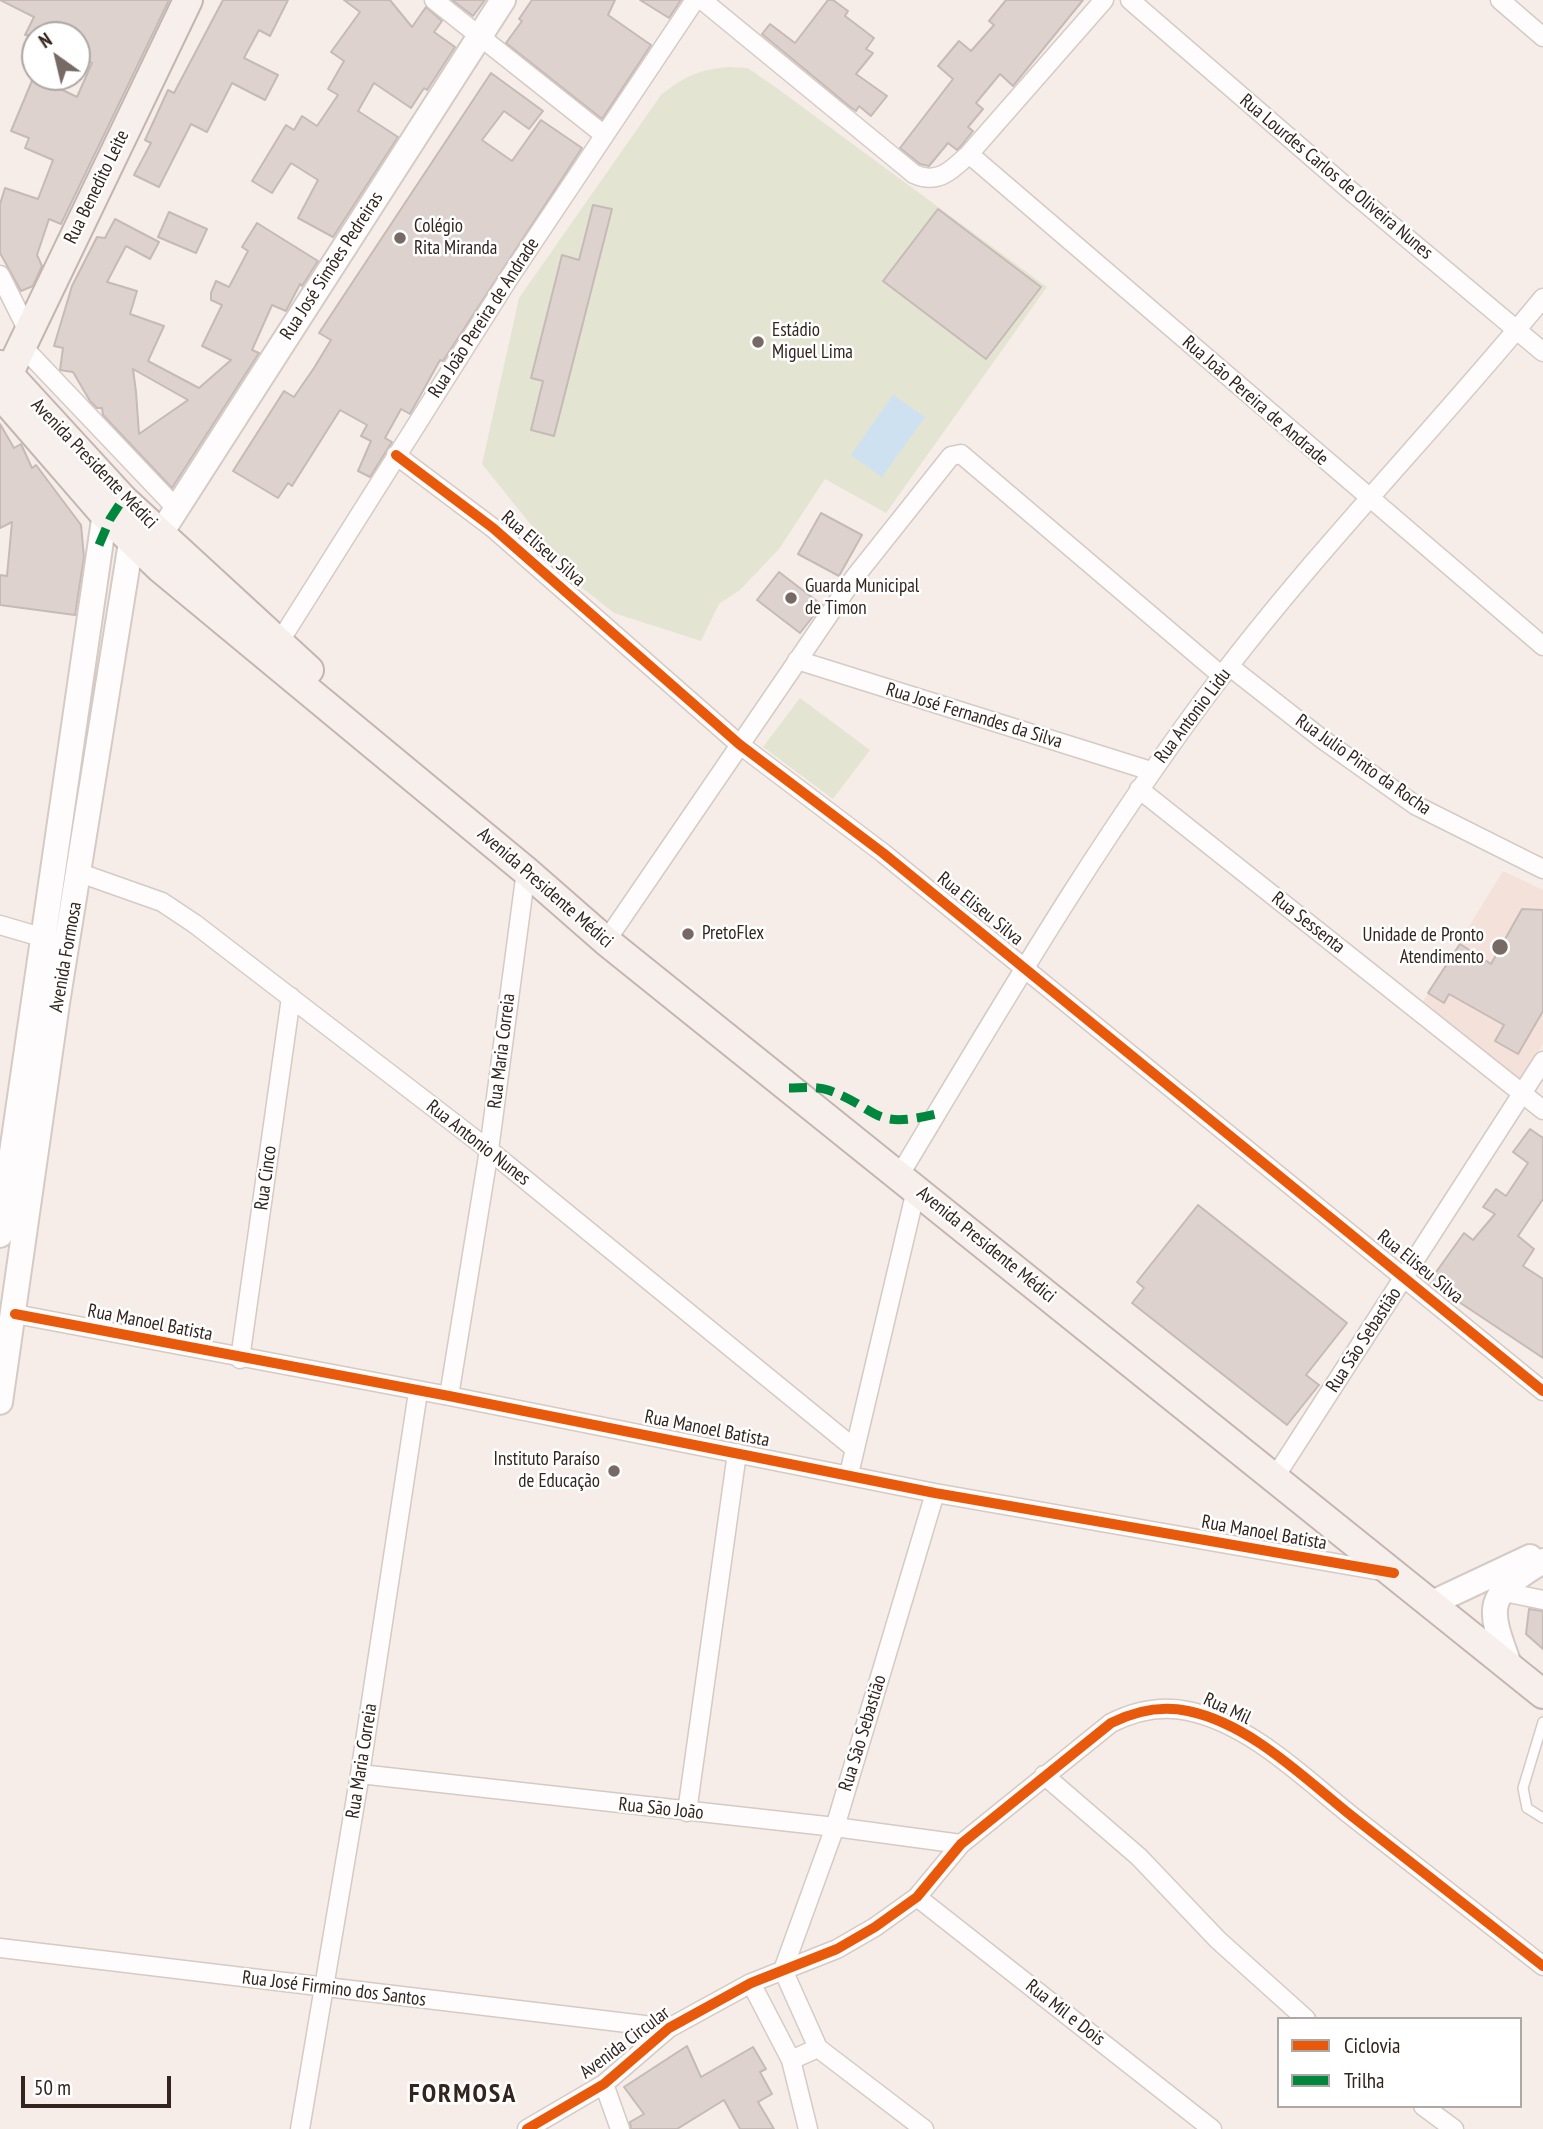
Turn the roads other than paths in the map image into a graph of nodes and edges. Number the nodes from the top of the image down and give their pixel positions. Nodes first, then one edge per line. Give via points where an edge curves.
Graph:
1 (187, 0) edge
2 (434, 0) edge
3 (503, 0) edge
4 (695, 0) edge
5 (702, 0) edge
6 (1104, 0) edge
7 (1130, 0) edge
8 (1500, 0) edge
9 (480, 37) junction
10 (1543, 37) edge
11 (603, 134) junction
12 (970, 154) junction
13 (0, 275) edge
14 (1543, 298) edge
15 (1518, 329) junction
16 (25, 338) junction
17 (1543, 352) edge
18 (3, 378) edge
19 (396, 455) junction
20 (108, 484) junction
21 (1369, 499) junction
22 (176, 508) junction
23 (137, 512) junction
24 (105, 514) junction
25 (161, 533) junction
26 (131, 542) junction
27 (280, 641) junction
28 (1543, 646) edge
29 (797, 660) junction
30 (1226, 671) junction
31 (739, 744) junction
32 (1152, 771) junction
33 (1139, 789) junction
34 (432, 793) junction
35 (1543, 869) edge
36 (526, 871) junction
37 (80, 873) junction
38 (0, 925) edge
39 (41, 937) junction
40 (606, 941) junction
41 (1023, 967) junction
42 (291, 997) junction
43 (46, 1001) junction
44 (1543, 1062) edge
45 (1522, 1093) junction
46 (1543, 1110) edge
47 (25, 1142) junction
48 (489, 1150) junction
49 (908, 1183) junction
50 (0, 1234) edge
51 (1405, 1277) junction
52 (15, 1314) junction
53 (240, 1359) junction
54 (1543, 1391) edge
55 (418, 1392) junction
56 (449, 1396) junction
57 (0, 1402) edge
58 (854, 1448) junction
59 (737, 1453) junction
60 (849, 1474) junction
61 (1275, 1477) junction
62 (935, 1493) junction
63 (1543, 1550) edge
64 (1543, 1561) edge
65 (1394, 1573) junction
66 (1504, 1592) junction
67 (1543, 1600) edge
68 (1430, 1604) junction
69 (1510, 1667) junction
70 (1543, 1694) edge
71 (1543, 1722) edge
72 (360, 1774) junction
73 (1044, 1775) junction
74 (687, 1812) junction
75 (1543, 1818) edge
76 (835, 1827) junction
77 (961, 1844) junction
78 (917, 1897) junction
79 (0, 1948) edge
80 (1543, 1966) edge
81 (783, 1970) junction
82 (751, 1983) junction
83 (325, 1988) junction
84 (1304, 2017) edge
85 (669, 2028) junction
86 (818, 2048) junction
87 (791, 2060) junction
88 (604, 2084) junction
89 (1426, 2108) edge
90 (300, 2129) edge
91 (527, 2129) edge
92 (620, 2129) edge
93 (808, 2129) edge
94 (924, 2129) edge
95 (1212, 2129) edge
96 (1454, 2129) edge

1 - 16 main road, Rua Benedito Leite
2 - 9 street
3 - 9 main road, Rua José Simões Pedreiras
4 - 11 street, Rua João Pereira de Andrade
5 - 12 street via 914,174 941,176
6 - 12 street
7 - 15 street, Rua Lourdes Carlos de Oliveira Nunes
8 - 10 street
9 - 11 street
9 - 22 main road, Rua José Simões Pedreiras
11 - 19 street, Rua João Pereira de Andrade
12 - 21 street, Rua João Pereira de Andrade
13 - 16 street
14 - 15 street, Rua Antonio Lidu
15 - 17 street, Rua Lourdes Carlos de Oliveira Nunes
15 - 21 street, Rua Antonio Lidu
16 - 18 main road, Rua Benedito Leite
16 - 22 street
18 - 20 main road, Avenida Presidente Médici
18 - 24 main road, Avenida Presidente Médici
19 - 27 street, Rua João Pereira de Andrade
19 - 31 street, Rua Eliseu Silva via 493,528
20 - 23 main road, Avenida Presidente Médici
20 - 24 main road, Avenida Formosa
21 - 28 street, Rua João Pereira de Andrade
21 - 30 street, Rua Antonio Lidu
22 - 25 main road, Rua José Simões Pedreiras
23 - 25 main road, Avenida Presidente Médici
23 - 26 main road, Avenida Formosa
24 - 26 main road, Avenida Presidente Médici
24 - 39 main road, Avenida Formosa
25 - 27 main road, Avenida Presidente Médici
26 - 34 main road, Avenida Presidente Médici
26 - 37 main road, Avenida Formosa
27 - 34 main road, Avenida Presidente Médici
29 - 30 street, Rua Julio Pinto da Rocha via 854,578 951,456 961,454
29 - 31 street
29 - 32 street, Rua José Fernandes da Silva
30 - 32 street, Rua Antonio Lidu
30 - 35 street, Rua Julio Pinto da Rocha via 1415,805
31 - 40 street
31 - 41 street, Rua Eliseu Silva
32 - 33 street, Rua Antonio Lidu
33 - 41 street, Rua Antonio Lidu
33 - 45 street, Rua Sessenta
34 - 36 main road, Avenida Presidente Médici
36 - 40 main road, Avenida Presidente Médici
36 - 48 street, Rua Maria Correia
37 - 42 street, Rua Antonio Nunes via 162,902
37 - 43 main road, Avenida Formosa
38 - 39 street
39 - 43 main road, Avenida Formosa
40 - 49 main road, Avenida Presidente Médici
41 - 49 street, Rua Antonio Lidu
41 - 51 street, Rua Eliseu Silva
42 - 48 street, Rua Antonio Nunes
42 - 53 street, Rua Cinco
43 - 47 main road, Avenida Formosa
44 - 45 street, Rua São Sebastião
45 - 46 street, Rua Sessenta
45 - 51 street, Rua São Sebastião
47 - 50 main road, Avenida Formosa
47 - 52 main road, Avenida Formosa
48 - 56 street, Rua Maria Correia
48 - 58 street, Rua Antonio Nunes
49 - 58 street, Rua Antonio Lidu
49 - 61 main road, Avenida Presidente Médici
51 - 54 street, Rua Eliseu Silva
51 - 61 street, Rua São Sebastião
52 - 53 street, Rua Manoel Batista
52 - 57 main road, Avenida Formosa
53 - 55 street, Rua Manoel Batista
55 - 56 street, Rua Manoel Batista
55 - 72 street, Rua Maria Correia
56 - 59 street, Rua Manoel Batista
58 - 60 street, Rua Antonio Lidu
59 - 60 street, Rua Manoel Batista
59 - 74 street
60 - 62 street, Rua Manoel Batista
61 - 65 main road, Avenida Presidente Médici
62 - 65 street, Rua Manoel Batista
62 - 76 street, Rua São Sebastião
63 - 68 main road
64 - 66 main road
65 - 68 main road, Avenida Presidente Médici
66 - 67 street
66 - 69 main road via 1492,1614
68 - 69 main road, Avenida Presidente Médici
69 - 70 main road, Avenida Presidente Médici
71 - 75 lane via 1523,1788 1527,1808
72 - 74 street, Rua São João
72 - 83 street, Rua Maria Correia
73 - 77 street, Rua Mil
73 - 80 street, Rua Mil via 1131,1713 1158,1708 1216,1720 1273,1754
73 - 84 street via 1139,1857 1218,1940
74 - 76 street, Rua São João
76 - 77 street, Rua São João
76 - 81 street, Rua São Sebastião
77 - 78 street, Rua Mil
78 - 81 street, Rua Mil via 837,1949
78 - 95 street, Rua Mil e Dois
79 - 83 street, Rua José Firmino dos Santos
81 - 82 street, Avenida Circular
81 - 86 street
82 - 85 street, Avenida Circular
82 - 87 street
83 - 85 street, Rua José Firmino dos Santos
83 - 90 street, Rua Maria Correia
85 - 88 street, Avenida Circular
86 - 87 street
86 - 94 street
87 - 93 street
88 - 91 street, Avenida Circular
88 - 92 street
89 - 96 street

